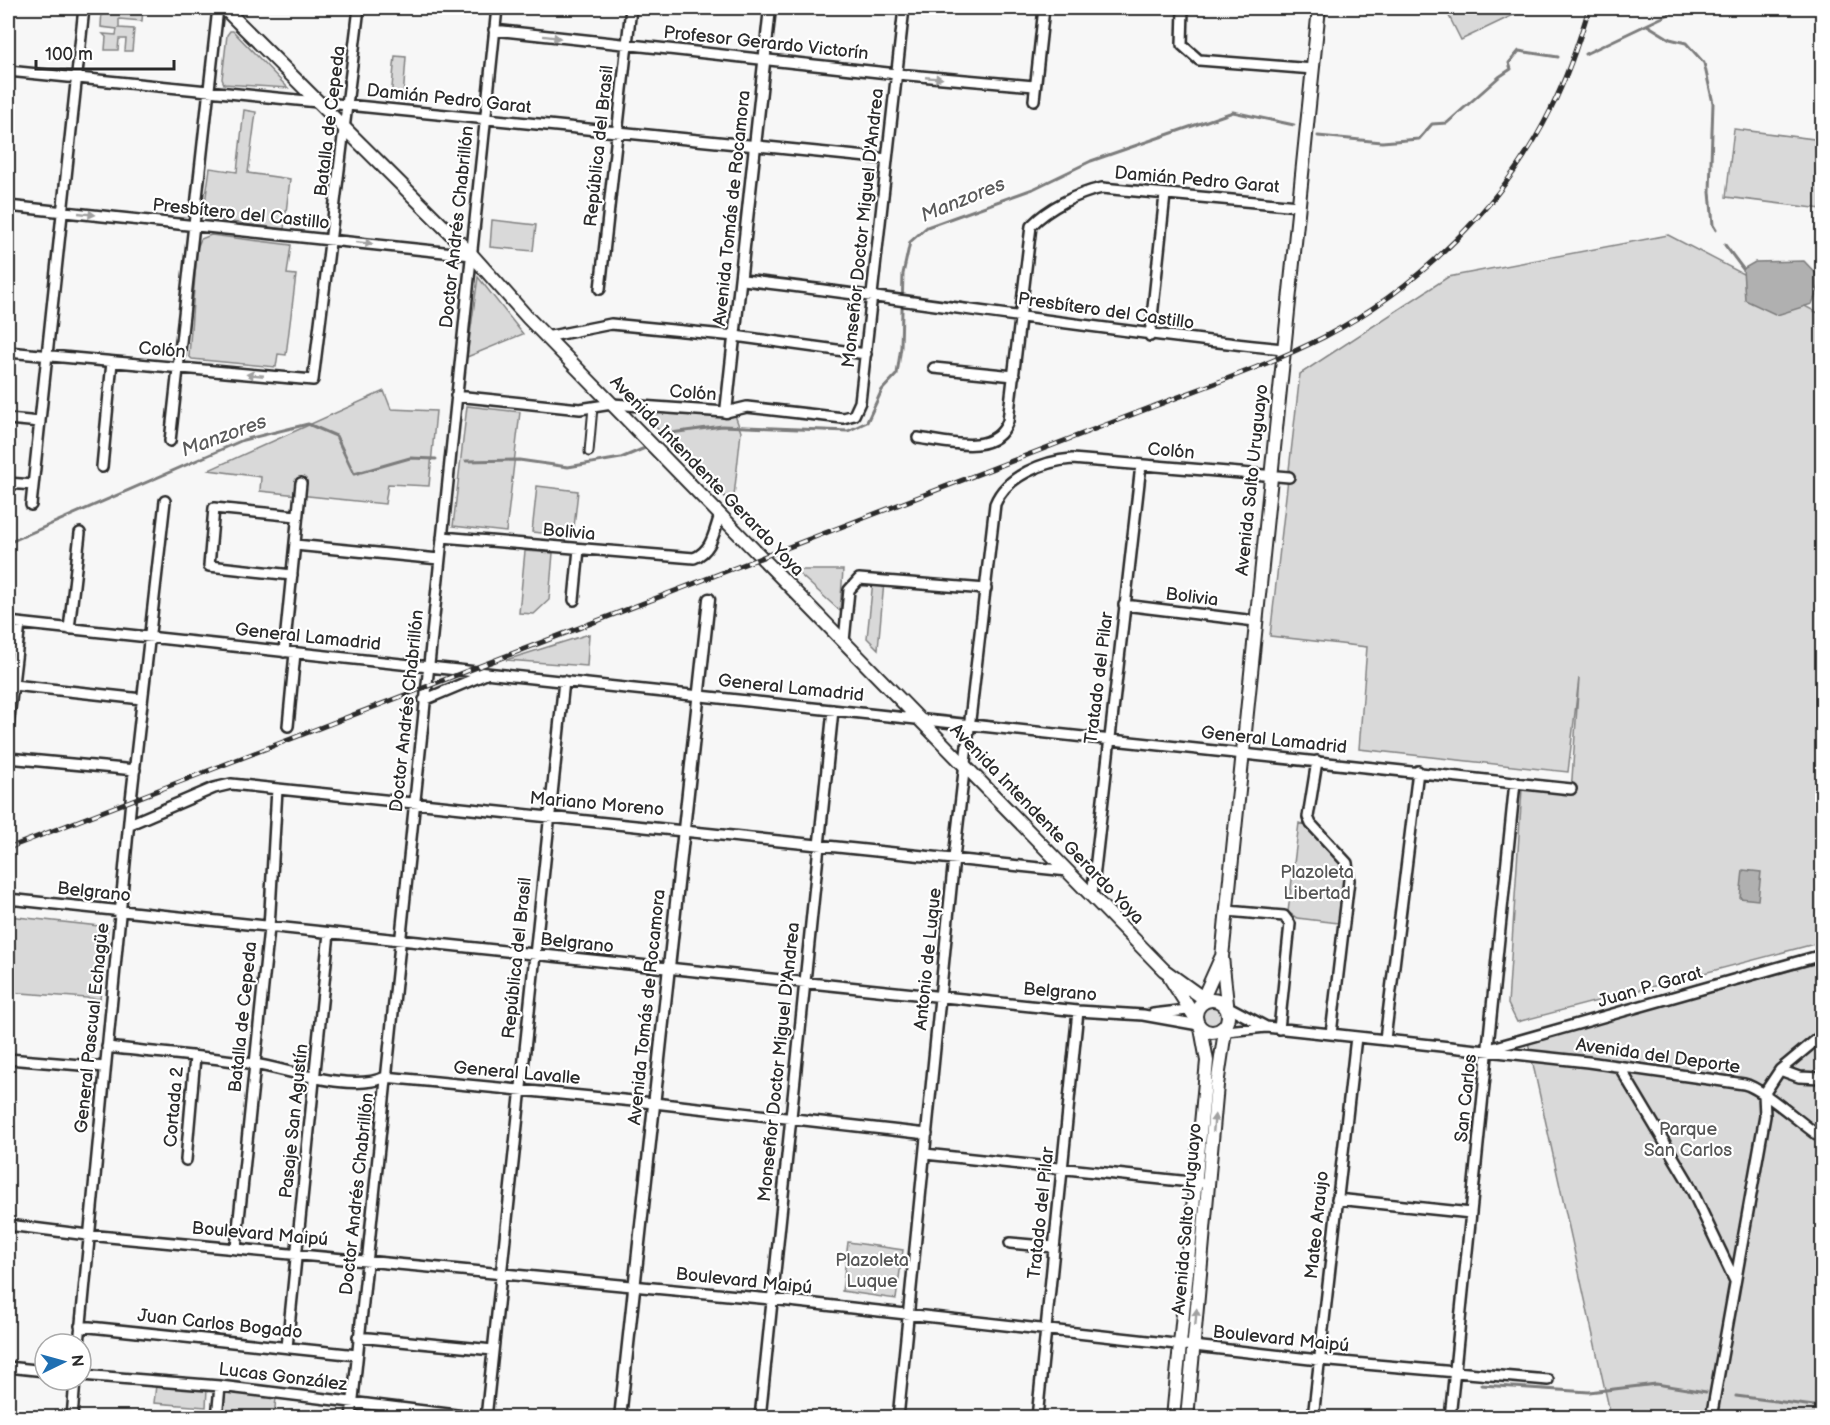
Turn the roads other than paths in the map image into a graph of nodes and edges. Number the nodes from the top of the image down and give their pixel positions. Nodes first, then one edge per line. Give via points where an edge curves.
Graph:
1 (84, 8) edge
2 (218, 8) edge
3 (224, 8) edge
4 (359, 8) edge
5 (497, 8) edge
6 (631, 8) edge
7 (770, 8) edge
8 (904, 8) edge
9 (1044, 8) edge
10 (1183, 8) edge
11 (1319, 8) edge
12 (494, 30) junction
13 (627, 45) junction
14 (765, 59) junction
15 (1313, 69) junction
16 (8, 71) edge
17 (897, 74) junction
18 (76, 78) junction
19 (1034, 86) junction
20 (209, 91) junction
21 (1034, 100) dead end
22 (318, 102) junction
23 (349, 105) junction
24 (485, 119) junction
25 (346, 129) junction
26 (618, 132) junction
27 (755, 146) junction
28 (887, 159) junction
29 (1165, 195) junction
30 (8, 206) edge
31 (1298, 206) junction
32 (62, 211) junction
33 (194, 225) junction
34 (332, 240) junction
35 (472, 255) junction
36 (742, 280) junction
37 (600, 289) dead end
38 (874, 295) junction
39 (1022, 316) junction
40 (735, 336) junction
41 (1150, 336) junction
42 (546, 337) junction
43 (1283, 349) junction
44 (8, 352) edge
45 (866, 354) junction
46 (47, 356) junction
47 (112, 362) junction
48 (178, 368) junction
49 (934, 368) dead end
50 (1014, 376) junction
51 (313, 380) joint
52 (456, 396) junction
53 (612, 404) junction
54 (593, 407) junction
55 (726, 412) junction
56 (854, 415) joint
57 (8, 419) edge
58 (40, 422) junction
59 (918, 438) dead end
60 (170, 441) dead end
61 (589, 452) dead end
62 (1141, 465) junction
63 (102, 467) dead end
64 (1271, 476) junction
65 (1289, 477) dead end
66 (8, 483) edge
67 (301, 483) dead end
68 (33, 485) junction
69 (165, 501) dead end
70 (995, 504) joint
71 (31, 505) dead end
72 (720, 515) junction
73 (297, 516) junction
74 (80, 532) dead end
75 (442, 537) junction
76 (295, 545) junction
77 (579, 549) junction
78 (439, 559) junction
79 (292, 575) junction
80 (986, 590) junction
81 (709, 599) dead end
82 (574, 600) dead end
83 (1124, 605) junction
84 (1255, 621) junction
85 (8, 622) edge
86 (20, 624) junction
87 (69, 629) junction
88 (150, 637) junction
89 (844, 641) junction
90 (290, 652) junction
91 (428, 667) junction
92 (486, 673) junction
93 (564, 681) junction
94 (13, 686) junction
95 (697, 695) junction
96 (142, 699) junction
97 (424, 700) junction
98 (833, 710) junction
99 (919, 718) junction
100 (969, 724) junction
101 (288, 726) dead end
102 (8, 727) edge
103 (1108, 739) junction
104 (1241, 753) junction
105 (8, 758) edge
106 (1317, 761) junction
107 (965, 766) junction
108 (135, 770) junction
109 (1418, 771) junction
110 (1515, 782) junction
111 (277, 789) junction
112 (1571, 789) dead end
113 (414, 804) junction
114 (549, 816) junction
115 (130, 824) junction
116 (682, 829) junction
117 (819, 843) junction
118 (954, 858) junction
119 (1068, 871) junction
120 (1092, 896) junction
121 (8, 899) edge
122 (1227, 911) junction
123 (120, 912) junction
124 (268, 928) junction
125 (329, 933) junction
126 (400, 941) junction
127 (534, 955) junction
128 (1822, 955) edge
129 (1222, 957) junction
130 (667, 969) junction
131 (804, 983) junction
132 (941, 997) junction
133 (1078, 1011) junction
134 (1199, 1012) junction
135 (1143, 1015) junction
136 (1224, 1018) junction
137 (1266, 1027) junction
138 (1279, 1029) junction
139 (1330, 1034) junction
140 (1822, 1035) edge
141 (1356, 1037) junction
142 (1385, 1039) junction
143 (107, 1047) junction
144 (1487, 1050) junction
145 (195, 1057) junction
146 (8, 1059) edge
147 (254, 1064) junction
148 (1619, 1066) junction
149 (105, 1067) junction
150 (1780, 1070) junction
151 (316, 1077) junction
152 (385, 1077) junction
153 (1822, 1078) edge
154 (519, 1090) junction
155 (1764, 1094) junction
156 (654, 1102) junction
157 (790, 1118) junction
158 (927, 1134) junction
159 (1822, 1138) edge
160 (925, 1154) junction
161 (186, 1160) dead end
162 (1062, 1168) junction
163 (1202, 1183) junction
164 (1337, 1199) junction
165 (1471, 1214) junction
166 (8, 1225) edge
167 (88, 1235) junction
168 (1010, 1243) dead end
169 (1054, 1247) junction
170 (236, 1248) junction
171 (297, 1254) junction
172 (366, 1261) junction
173 (501, 1273) junction
174 (1735, 1281) junction
175 (634, 1286) junction
176 (771, 1299) junction
177 (908, 1314) junction
178 (80, 1326) junction
179 (1046, 1329) junction
180 (79, 1332) edge
181 (358, 1337) junction
182 (1179, 1344) junction
183 (1193, 1346) junction
184 (287, 1347) junction
185 (493, 1350) junction
186 (357, 1355) junction
187 (1319, 1360) junction
188 (8, 1367) edge
189 (33, 1370) edge
190 (1454, 1371) junction
191 (93, 1376) edge
192 (1548, 1380) dead end
193 (220, 1386) junction
194 (74, 1392) edge
195 (353, 1401) junction
196 (72, 1418) edge
197 (216, 1418) edge
198 (351, 1418) edge
199 (481, 1418) edge
200 (486, 1418) edge
201 (620, 1418) edge
202 (760, 1418) edge
203 (898, 1418) edge
204 (1036, 1418) edge
205 (1173, 1418) edge
206 (1187, 1418) edge
207 (1313, 1418) edge
208 (1450, 1418) edge
209 (1712, 1418) edge

1 - 18 street
2 - 20 street
3 - 22 main road, Avenida Intendente Gerardo Yoya
4 - 23 street, Batalla de Cepeda
5 - 12 street, Doctor Andrés Chabrillón
6 - 13 street, República del Brasil
7 - 14 street, Avenida Tomás de Rocamora
8 - 17 street, Monseñor Doctor Miguel D'Andrea
9 - 19 street
10 - 15 street via 1182,45 1199,60
11 - 15 main road, Avenida Salto Uruguayo
12 -> 13 street, Profesor Gerardo Victorín
12 - 24 street, Doctor Andrés Chabrillón
13 - 14 street, Profesor Gerardo Victorín
13 - 26 street, República del Brasil
14 - 17 street, Profesor Gerardo Victorín
14 - 27 street, Avenida Tomás de Rocamora
15 - 31 main road, Avenida Salto Uruguayo
16 - 18 street, Damián Pedro Garat
17 -> 19 street, Profesor Gerardo Victorín
17 - 28 street, Monseñor Doctor Miguel D'Andrea
18 - 20 street, Damián Pedro Garat
18 - 32 street
19 - 21 street
20 - 22 street, Damián Pedro Garat
20 - 33 street
22 - 23 street, Damián Pedro Garat
22 - 25 main road, Avenida Intendente Gerardo Yoya
23 - 24 street, Damián Pedro Garat
23 - 25 street, Batalla de Cepeda
24 - 26 street, Damián Pedro Garat
24 - 35 street, Doctor Andrés Chabrillón
25 - 34 street, Batalla de Cepeda
25 - 35 main road, Avenida Intendente Gerardo Yoya
26 - 27 street, Damián Pedro Garat
26 - 37 street, República del Brasil
27 - 28 street, Damián Pedro Garat
27 - 36 street, Avenida Tomás de Rocamora
28 - 38 street, Monseñor Doctor Miguel D'Andrea
29 - 31 street, Damián Pedro Garat
29 - 39 street, Damián Pedro Garat via 1102,188 1087,191 1040,217 1031,226
29 - 41 street
30 - 32 street, Presbítero del Castillo
31 - 43 main road, Avenida Salto Uruguayo
32 -> 33 street, Presbítero del Castillo
32 - 46 street
33 - 34 street, Presbítero del Castillo
33 - 48 street
34 -> 35 street, Presbítero del Castillo
34 - 51 street, Batalla de Cepeda
35 - 42 main road, Avenida Intendente Gerardo Yoya
35 - 52 street, Doctor Andrés Chabrillón
36 - 38 street
36 - 40 street, Avenida Tomás de Rocamora
38 - 39 street, Presbítero del Castillo
38 - 45 street, Monseñor Doctor Miguel D'Andrea
39 - 41 street, Presbítero del Castillo
39 - 50 street
40 - 42 street via 611,324
40 - 45 street
40 - 55 street, Avenida Tomás de Rocamora
41 - 43 street, Presbítero del Castillo
42 - 53 main road, Avenida Intendente Gerardo Yoya
43 - 64 main road, Avenida Salto Uruguayo
44 - 46 street, Colón
45 - 56 street, Monseñor Doctor Miguel D'Andrea via 860,402
46 - 47 street, Colón
46 - 58 street
47 - 48 street, Colón
47 - 63 street
51 -> 48 street, Colón
48 - 60 street
49 - 50 street
50 - 59 street via 1008,421 1004,433 996,439 980,445
52 - 54 street, Colón via 580,409
52 - 75 street, Doctor Andrés Chabrillón
53 - 54 street, Colón
53 - 55 street, Colón
53 - 72 main road, Avenida Intendente Gerardo Yoya
54 - 61 street
55 - 56 street, Colón via 747,407 843,418
57 - 58 street
58 - 68 street
62 - 64 street, Colón
62 - 70 street, Colón via 1057,460 1016,478 998,495
62 - 83 street, Tratado del Pilar
64 - 65 street, Colón
64 - 84 main road, Avenida Salto Uruguayo
66 - 68 street
67 - 73 street
68 - 71 street
69 - 88 street, General Pascual Echagüe
70 - 80 street, Antonio de Luque
72 - 77 street, Bolivia via 710,546 693,558
72 - 89 main road, Avenida Intendente Gerardo Yoya
73 - 76 street
73 - 79 street via 214,508 209,566
74 - 87 street
75 - 77 street, Bolivia
75 - 78 street, Doctor Andrés Chabrillón
76 - 78 street
76 - 79 street
77 - 82 street
78 - 91 street, Doctor Andrés Chabrillón
79 - 90 street
80 - 89 street via 858,579 849,590
80 - 100 street, Antonio de Luque
81 - 95 street, Avenida Tomás de Rocamora
83 - 84 street, Bolivia
83 - 103 street, Tratado del Pilar
84 - 104 main road, Avenida Salto Uruguayo
85 - 86 street, General Lamadrid
86 - 87 street, General Lamadrid
86 - 94 street
87 - 88 street, General Lamadrid
88 - 90 street, General Lamadrid
88 - 96 street, General Pascual Echagüe
89 - 99 main road, Avenida Intendente Gerardo Yoya
90 - 91 street, General Lamadrid
90 - 101 street
91 - 92 street, General Lamadrid
91 - 97 street, Doctor Andrés Chabrillón
92 - 93 street, General Lamadrid
92 - 97 street
93 - 95 street, General Lamadrid
93 - 114 street, República del Brasil
94 - 96 street
94 - 102 street
95 - 98 street, General Lamadrid
95 - 116 street, Avenida Tomás de Rocamora
96 - 108 street, General Pascual Echagüe
97 - 113 street, Doctor Andrés Chabrillón
98 - 99 street, General Lamadrid
98 - 117 street, Monseñor Doctor Miguel D'Andrea
99 - 100 street, General Lamadrid
99 - 107 main road, Avenida Intendente Gerardo Yoya
100 - 103 street, General Lamadrid
100 - 107 street, Antonio de Luque
103 - 104 street, General Lamadrid
103 - 120 street, Tratado del Pilar
104 - 106 street, General Lamadrid
104 - 122 main road, Avenida Salto Uruguayo
105 - 108 street
106 - 109 street, General Lamadrid
106 - 139 street via 1308,817 1347,863 1349,880
107 - 118 street, Antonio de Luque
107 - 119 main road, Avenida Intendente Gerardo Yoya
108 - 115 street, General Pascual Echagüe
109 - 110 street, General Lamadrid
109 - 142 street
110 - 112 street, General Lamadrid
110 - 144 street, San Carlos
111 - 113 street, Mariano Moreno
111 - 115 street, Mariano Moreno via 231,784 214,788
111 - 124 street, Batalla de Cepeda
113 - 114 street, Mariano Moreno
113 - 126 street, Doctor Andrés Chabrillón
114 - 116 street, Mariano Moreno
114 - 127 street, República del Brasil
115 - 123 street, General Pascual Echagüe
116 - 117 street, Mariano Moreno
116 - 130 street, Avenida Tomás de Rocamora
117 - 118 street, Mariano Moreno
117 - 131 street, Monseñor Doctor Miguel D'Andrea
118 - 119 street, Mariano Moreno
118 - 132 street, Antonio de Luque
119 - 120 main road, Avenida Intendente Gerardo Yoya
120 - 134 main road, Avenida Intendente Gerardo Yoya
121 - 123 street, Belgrano
122 - 129 main road, Avenida Salto Uruguayo
122 - 138 street via 1284,916 1290,924
123 - 124 street, Belgrano
123 - 143 street, General Pascual Echagüe
124 - 125 street, Belgrano
124 - 147 street, Batalla de Cepeda
125 - 126 street, Belgrano
125 - 151 street, Pasaje San Agustín
126 - 127 street, Belgrano
126 - 152 street, Doctor Andrés Chabrillón
127 - 130 street, Belgrano
127 - 154 street, República del Brasil
128 - 144 street, Juan P. Garat
129 - 134 main road, Avenida Salto Uruguayo
129 - 136 main road, Avenida Salto Uruguayo
130 - 131 street, Belgrano
130 - 156 street, Avenida Tomás de Rocamora
131 - 132 street, Belgrano
131 - 157 street, Monseñor Doctor Miguel D'Andrea
132 - 133 street, Belgrano
132 - 158 street, Antonio de Luque
133 - 135 street, Belgrano
133 - 162 street, Tratado del Pilar
134 - 135 street, Belgrano
134 - 135 street, Belgrano
134 - 136 main road
134 - 136 main road
134 - 163 main road, Avenida Salto Uruguayo via 1207,1061
136 - 137 street
136 - 137 street
163 -> 136 main road, Avenida Salto Uruguayo
137 - 138 street
138 - 139 street
139 - 141 street
140 - 150 street
141 - 142 street
141 - 164 street, Mateo Araujo
142 - 144 street
143 - 145 street, General Lavalle
143 - 149 street, General Pascual Echagüe
144 - 148 street, Avenida del Deporte
144 - 165 street, San Carlos
145 - 147 street, General Lavalle
145 - 161 street, Cortada 2
146 - 149 street
147 - 151 street, General Lavalle
147 - 170 street, Batalla de Cepeda
148 - 155 street, Avenida del Deporte via 1755,1086
148 - 174 street via 1687,1180
149 - 167 street, General Pascual Echagüe
150 - 153 street via 1799,1077
150 - 155 street
151 - 152 street, General Lavalle via 372,1083
151 - 171 street, Pasaje San Agustín
152 - 154 street, General Lavalle
152 - 172 street, Doctor Andrés Chabrillón
154 - 156 street, General Lavalle
154 - 173 street, República del Brasil
155 - 159 street, Avenida del Deporte
155 - 174 street via 1766,1116
156 - 157 street, General Lavalle
156 - 175 street, Avenida Tomás de Rocamora
157 - 158 street, General Lavalle
157 - 176 street, Monseñor Doctor Miguel D'Andrea
158 - 160 street, Antonio de Luque
160 - 162 street
160 - 177 street, Antonio de Luque
162 - 163 street
162 - 169 street, Tratado del Pilar
163 - 182 main road, Avenida Salto Uruguayo
183 -> 163 main road, Avenida Salto Uruguayo
164 - 165 street
164 - 187 street, Mateo Araujo
165 - 190 street, San Carlos
166 - 167 street, Boulevard Maipú
167 - 170 street, Boulevard Maipú
167 - 178 street, General Pascual Echagüe
168 - 169 street
169 - 179 street, Tratado del Pilar
170 - 171 street, Boulevard Maipú
171 - 172 street, Boulevard Maipú
171 - 184 street, Pasaje San Agustín
172 - 173 street, Boulevard Maipú
172 - 181 street, Doctor Andrés Chabrillón
173 - 175 street, Boulevard Maipú
173 - 185 street, República del Brasil
174 - 209 street
175 - 176 street, Boulevard Maipú
175 - 201 street, Avenida Tomás de Rocamora
176 - 177 street, Boulevard Maipú
176 - 202 street, Monseñor Doctor Miguel D'Andrea
177 - 179 street, Boulevard Maipú
177 - 203 street, Antonio de Luque
178 - 180 street, General Pascual Echagüe
178 - 184 street, Juan Carlos Bogado
179 - 182 street, Boulevard Maipú
179 - 204 street, Tratado del Pilar
181 - 185 street
181 - 186 street, Doctor Andrés Chabrillón
182 - 183 street, Boulevard Maipú
182 - 205 main road, Avenida Salto Uruguayo
183 - 187 street, Boulevard Maipú
183 - 206 main road, Avenida Salto Uruguayo
184 - 186 street, Juan Carlos Bogado
185 - 200 street, República del Brasil
186 - 195 street, Doctor Andrés Chabrillón
187 - 190 street, Boulevard Maipú
187 - 207 street, Mateo Araujo
188 - 189 street
190 - 192 street, Boulevard Maipú
190 - 208 street, San Carlos
191 - 193 street, Lucas González
193 - 195 street, Lucas González
193 - 197 street
194 - 196 street
195 - 198 street, Doctor Andrés Chabrillón
195 - 199 street, Lucas González

